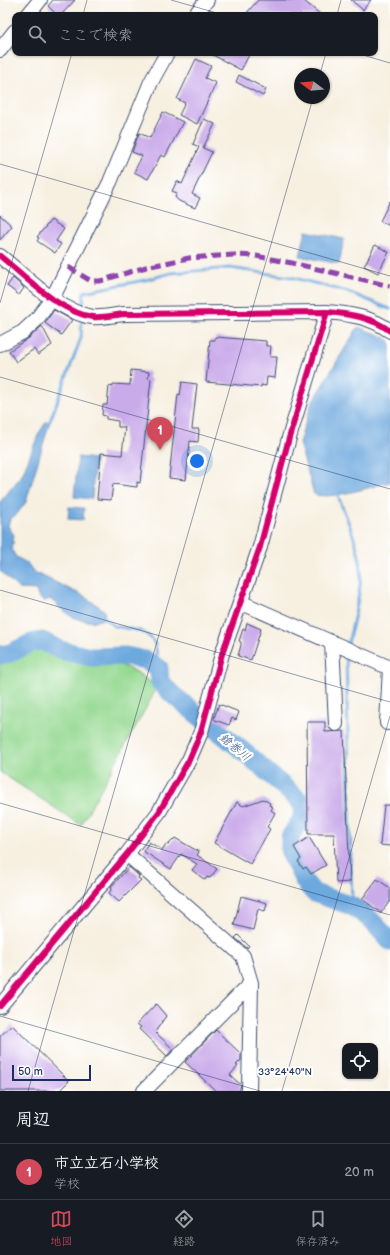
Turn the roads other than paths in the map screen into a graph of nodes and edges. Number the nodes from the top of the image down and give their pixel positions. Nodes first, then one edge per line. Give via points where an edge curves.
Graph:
1 (40, 0) edge
2 (207, 0) edge
3 (30, 12) edge
4 (197, 12) edge
5 (12, 35) edge
6 (0, 50) edge
7 (166, 56) edge
8 (0, 256) edge
9 (52, 299) junction
10 (327, 312) junction
11 (390, 331) edge
12 (0, 344) edge
13 (240, 602) junction
14 (332, 642) junction
15 (390, 668) edge
16 (387, 723) dead end
17 (336, 724) dead end
18 (127, 854) junction
19 (251, 982) junction
20 (0, 1006) edge
21 (144, 1091) edge
22 (249, 1091) edge

1 - 3 street
2 - 4 street
5 - 6 street
7 - 9 street via 151,82 110,182
8 - 9 street
9 - 10 street via 80,314 94,317 124,314
9 - 12 street via 23,332
10 - 11 street via 352,314 381,324
10 - 13 street via 260,547
13 - 14 street
13 - 18 street via 222,654 201,732 192,753 159,812
14 - 15 street
14 - 17 street
15 - 16 street
18 - 19 street via 243,956
18 - 20 street
19 - 21 street
19 - 22 street

